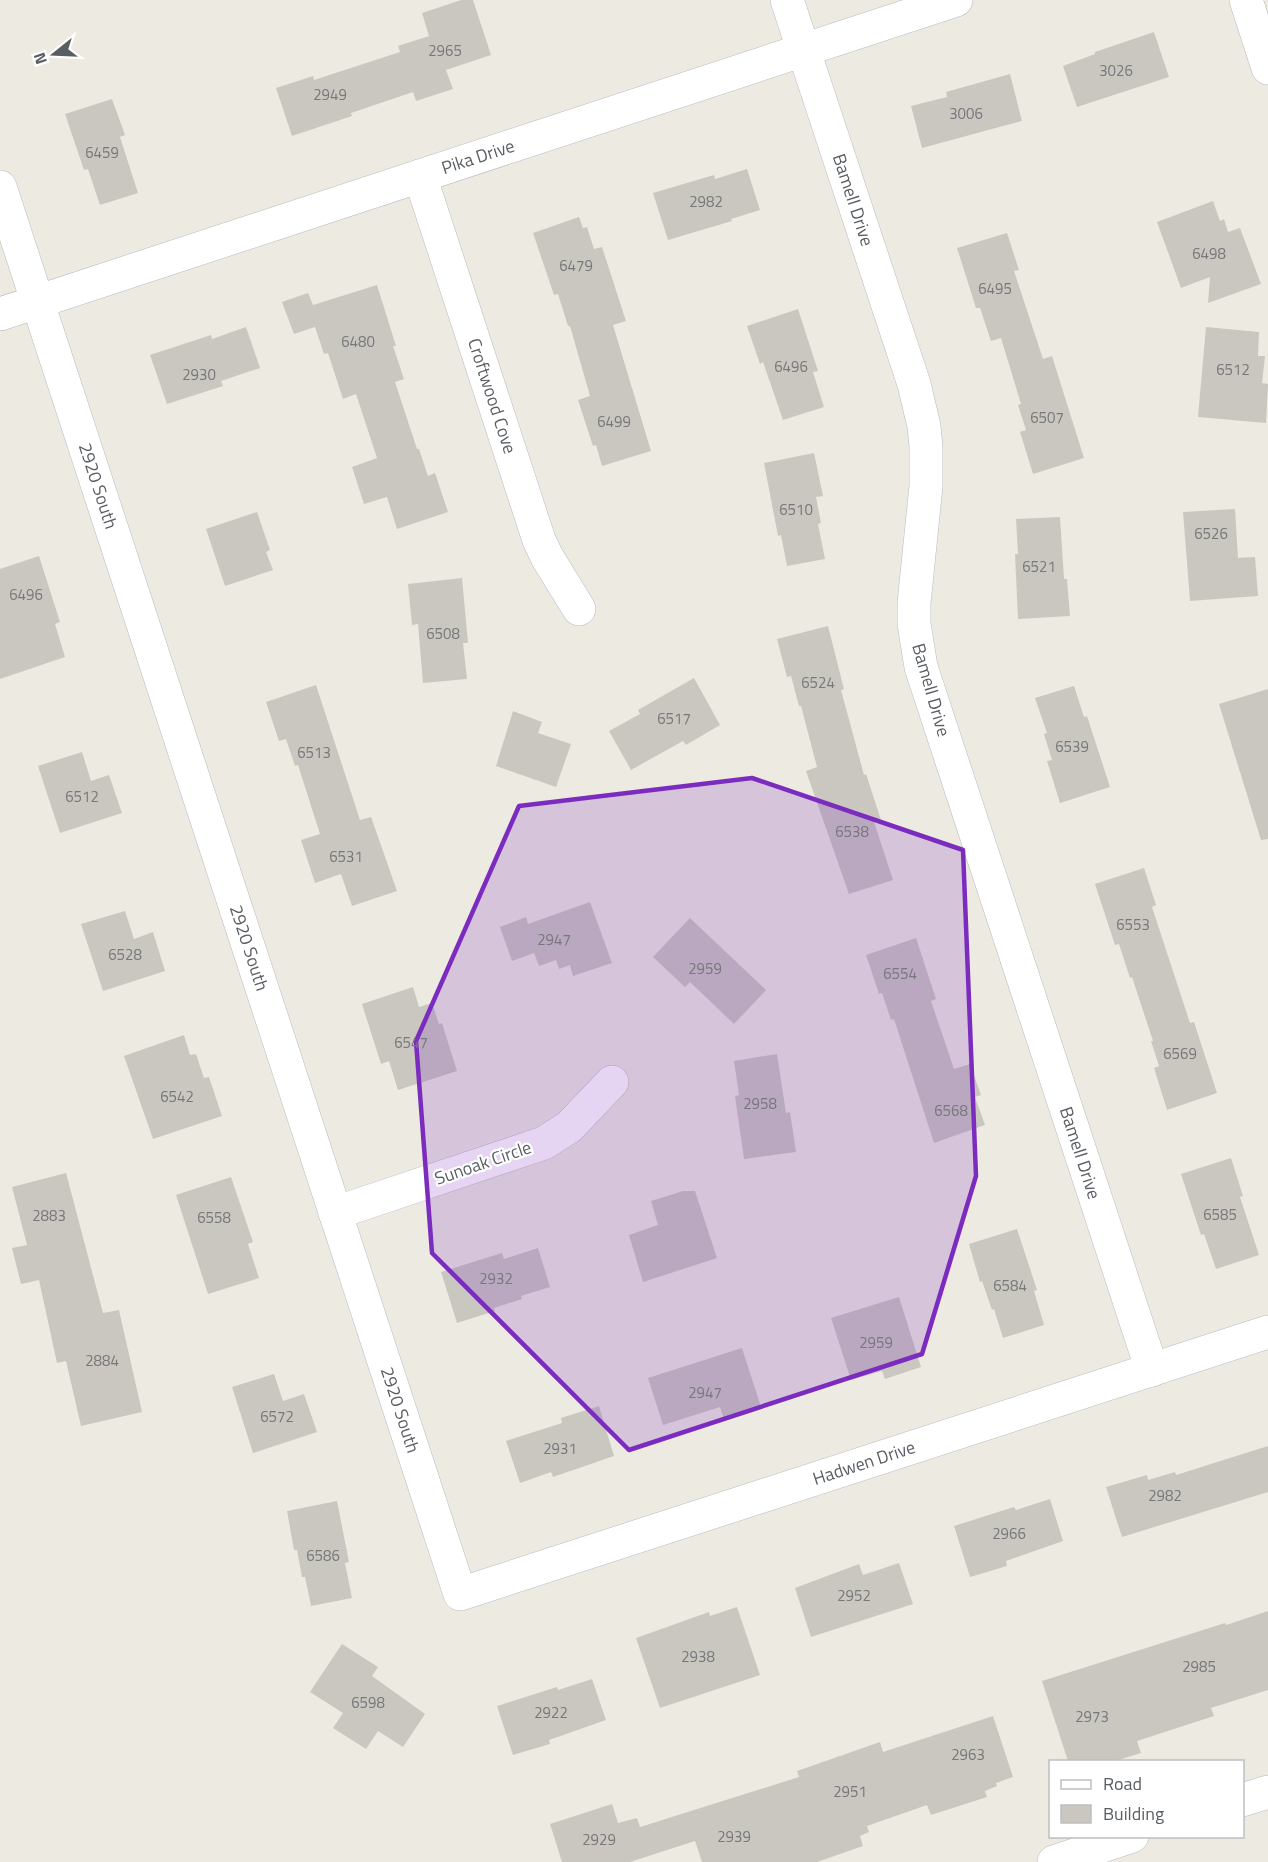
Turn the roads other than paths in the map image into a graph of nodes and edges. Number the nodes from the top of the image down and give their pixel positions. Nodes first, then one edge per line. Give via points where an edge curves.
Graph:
1 (787, 0) edge
2 (956, 0) edge
3 (1246, 0) edge
4 (803, 50) junction
5 (1268, 68) edge
6 (420, 176) junction
7 (0, 187) edge
8 (38, 301) junction
9 (0, 314) edge
10 (579, 609) dead end
11 (612, 1082) dead end
12 (335, 1213) junction
13 (1268, 1332) edge
14 (1152, 1370) junction
15 (460, 1594) joint
16 (1268, 1792) edge
17 (1244, 1799) edge
18 (1126, 1838) edge
19 (1054, 1862) edge

1 - 4 street, Bamell Drive
2 - 4 street, Pika Drive
3 - 5 street
4 - 6 street, Pika Drive
4 - 14 street, Bamell Drive via 914,384 924,426 926,486 914,603 921,667
6 - 8 street, Pika Drive
6 - 10 street, Croftwood Cove via 539,540
7 - 8 street, 2920 South
8 - 9 street, Pika Drive
8 - 12 street, 2920 South
11 - 12 street, Sunoak Circle via 569,1127 544,1143
12 - 15 street, 2920 South
13 - 14 street, Hadwen Drive
14 - 15 street, Hadwen Drive
16 - 17 street
18 - 19 street

